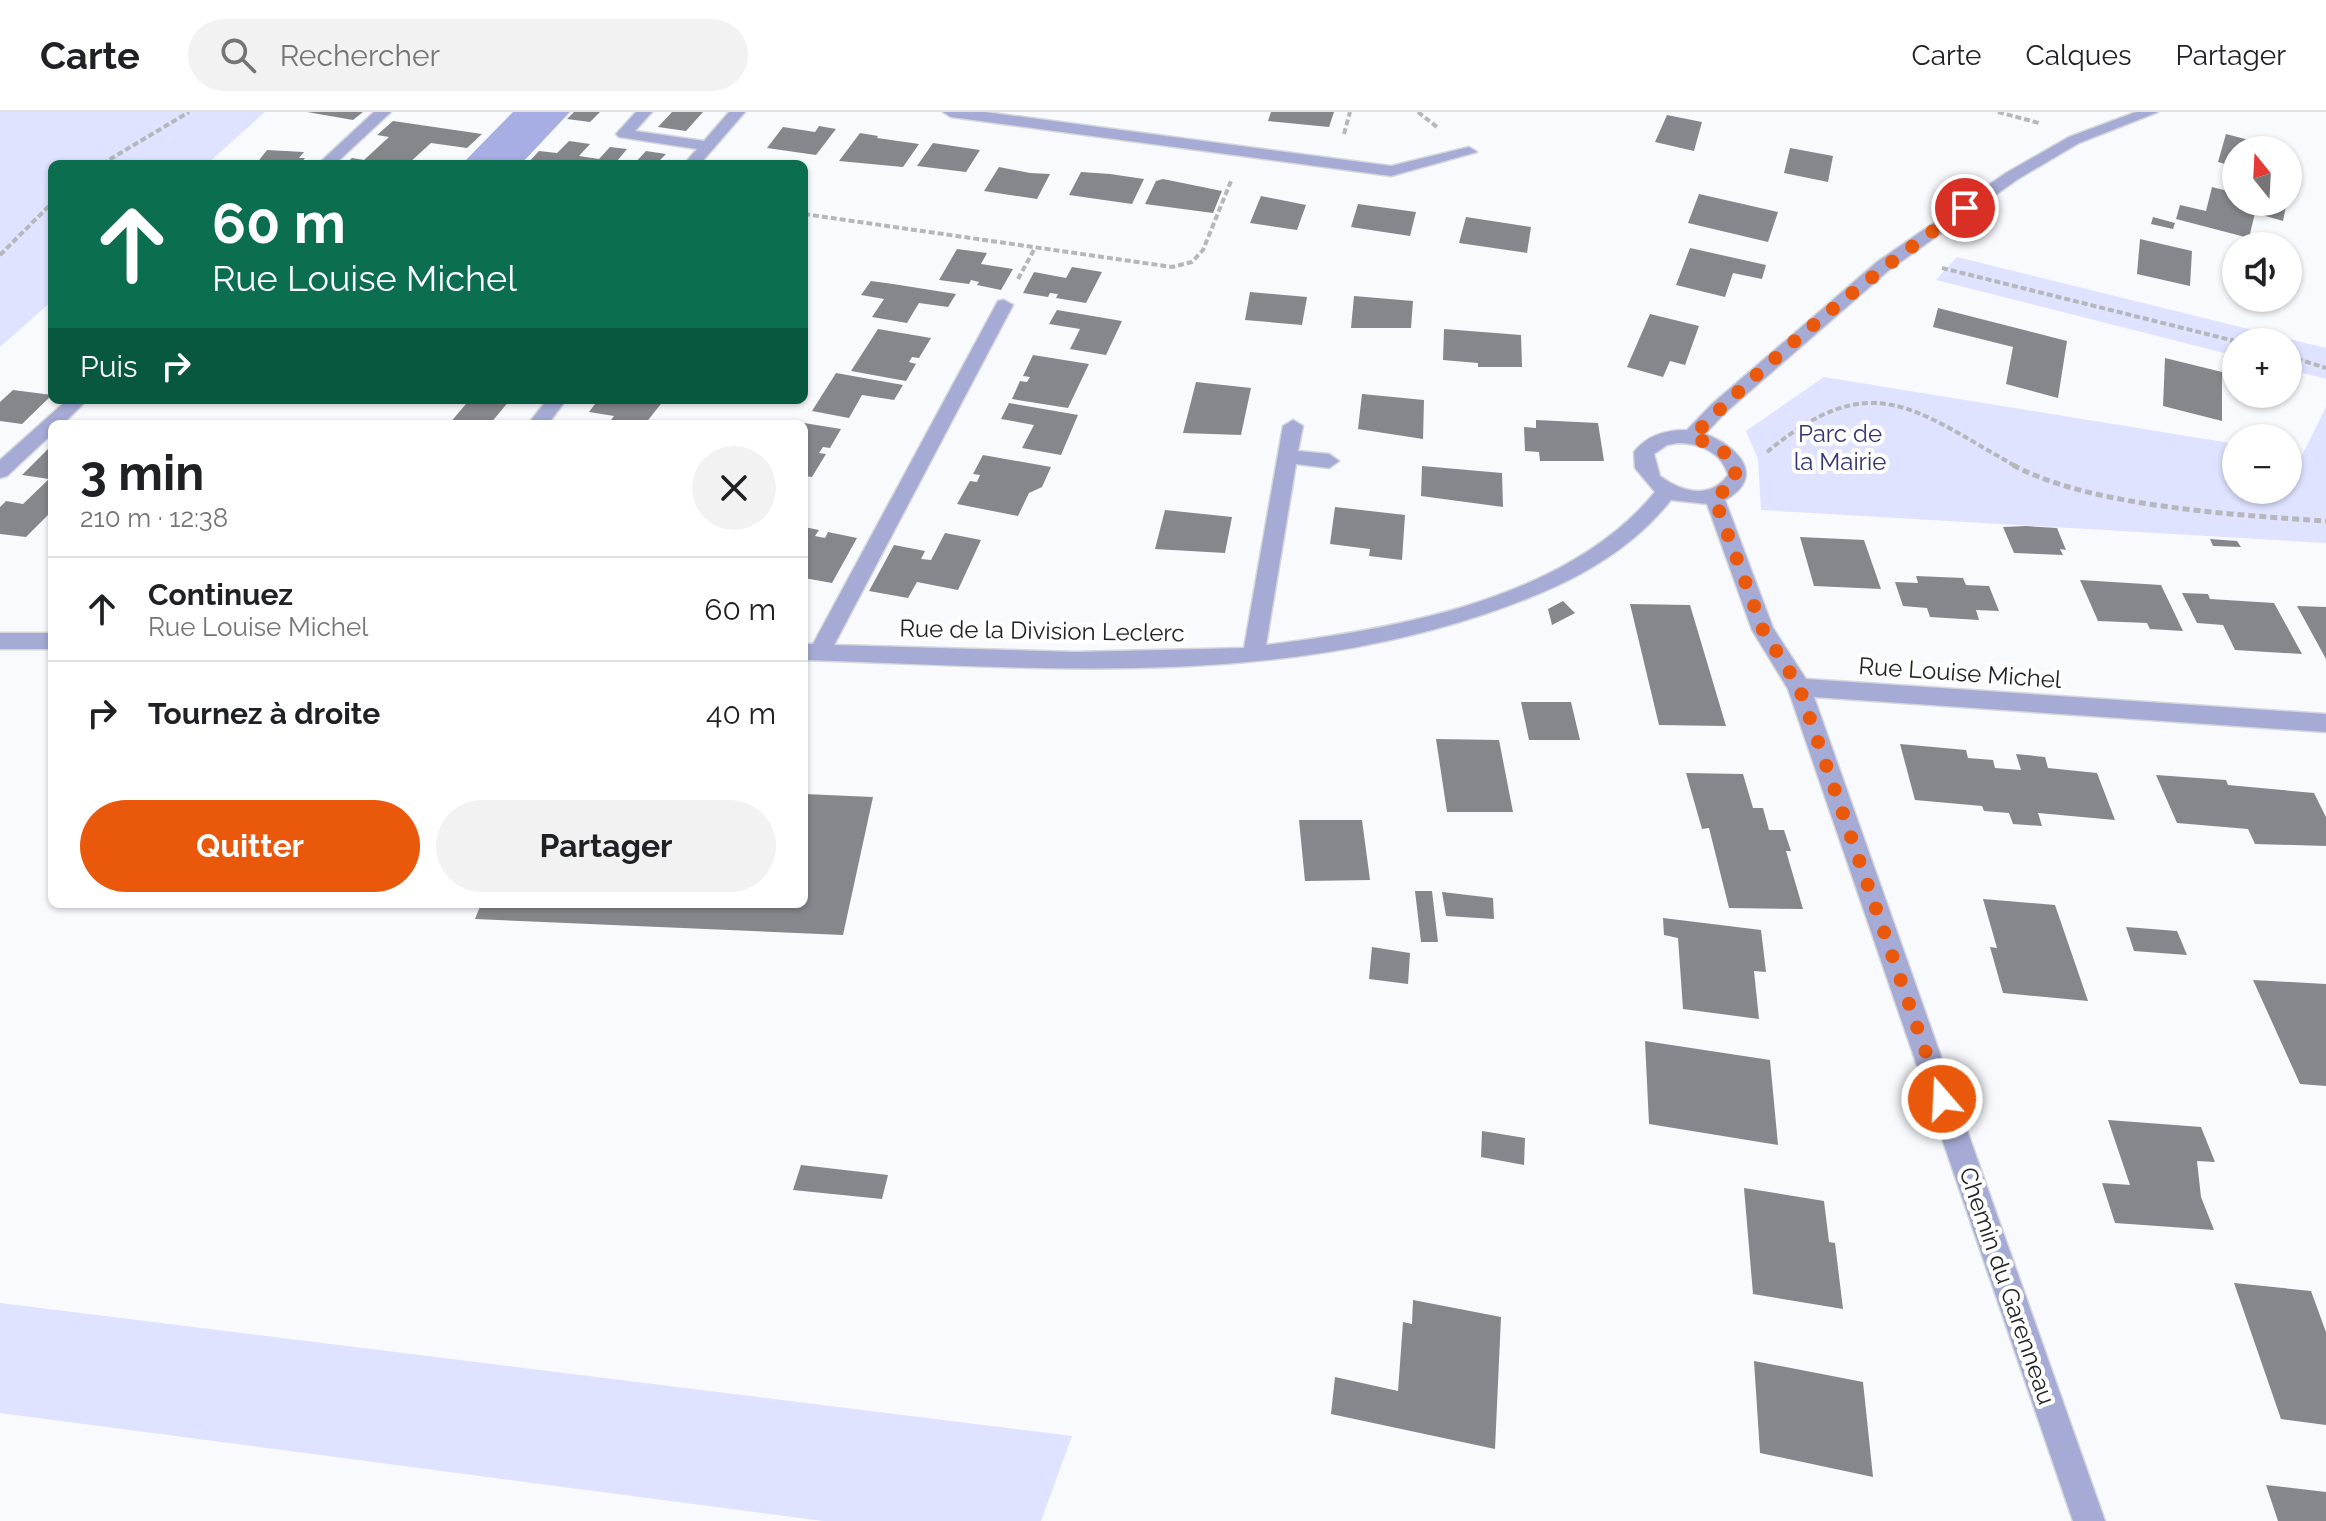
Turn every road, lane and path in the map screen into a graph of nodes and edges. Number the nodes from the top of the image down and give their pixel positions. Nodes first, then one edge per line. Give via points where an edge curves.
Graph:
1 (189, 112) edge
2 (383, 112) edge
3 (644, 112) edge
4 (737, 112) edge
5 (951, 112) edge
6 (2150, 112) edge
7 (2093, 115) dead end
8 (2113, 126) junction
9 (708, 146) junction
10 (1469, 152) dead end
11 (1243, 154) junction
12 (109, 160) edge
13 (330, 160) edge
14 (696, 160) edge
15 (48, 207) edge
16 (808, 215) edge
17 (0, 255) edge
18 (1896, 257) junction
19 (1004, 305) dead end
20 (2222, 338) edge
21 (2302, 360) edge
22 (2326, 368) edge
23 (74, 404) edge
24 (554, 404) edge
25 (56, 420) edge
26 (541, 420) edge
27 (1293, 426) dead end
28 (48, 427) edge
29 (1692, 437) junction
30 (1288, 457) junction
31 (1329, 461) dead end
32 (1736, 466) junction
33 (0, 471) edge
34 (1667, 491) junction
35 (1714, 497) junction
36 (2326, 521) edge
37 (0, 641) edge
38 (48, 641) edge
39 (811, 652) edge
40 (1253, 656) junction
41 (1799, 687) junction
42 (2326, 723) edge
43 (2089, 1521) edge

1 - 12 path
2 - 13 street
3 - 9 street via 624,134
4 - 9 street
5 - 11 street
6 - 8 street
7 - 8 street
8 - 18 street via 2074,140 2012,176
9 - 14 street
10 - 11 street via 1391,171
11 - 16 path via 1203,250 1192,262 1172,267
15 - 17 path
18 - 20 path
18 - 29 street
19 - 39 street
21 - 22 path
23 - 25 street
24 - 26 street
27 - 30 street
28 - 33 street
29 - 32 street via 1720,448
29 - 34 street via 1663,438 1644,452 1646,472
30 - 31 street
30 - 40 street
32 - 35 street via 1734,485
32 - 36 path via 1758,459 1807,419 1867,402 1942,422 2023,470 2076,487 2131,499
34 - 35 street
34 - 40 street, Rue de la Division Leclerc via 1644,522 1587,563 1482,609 1362,642
35 - 41 street via 1763,630
37 - 38 street
39 - 40 street, Rue de la Division Leclerc via 1123,664
41 - 42 street, Rue Louise Michel
41 - 43 street, Chemin du Garenneau

